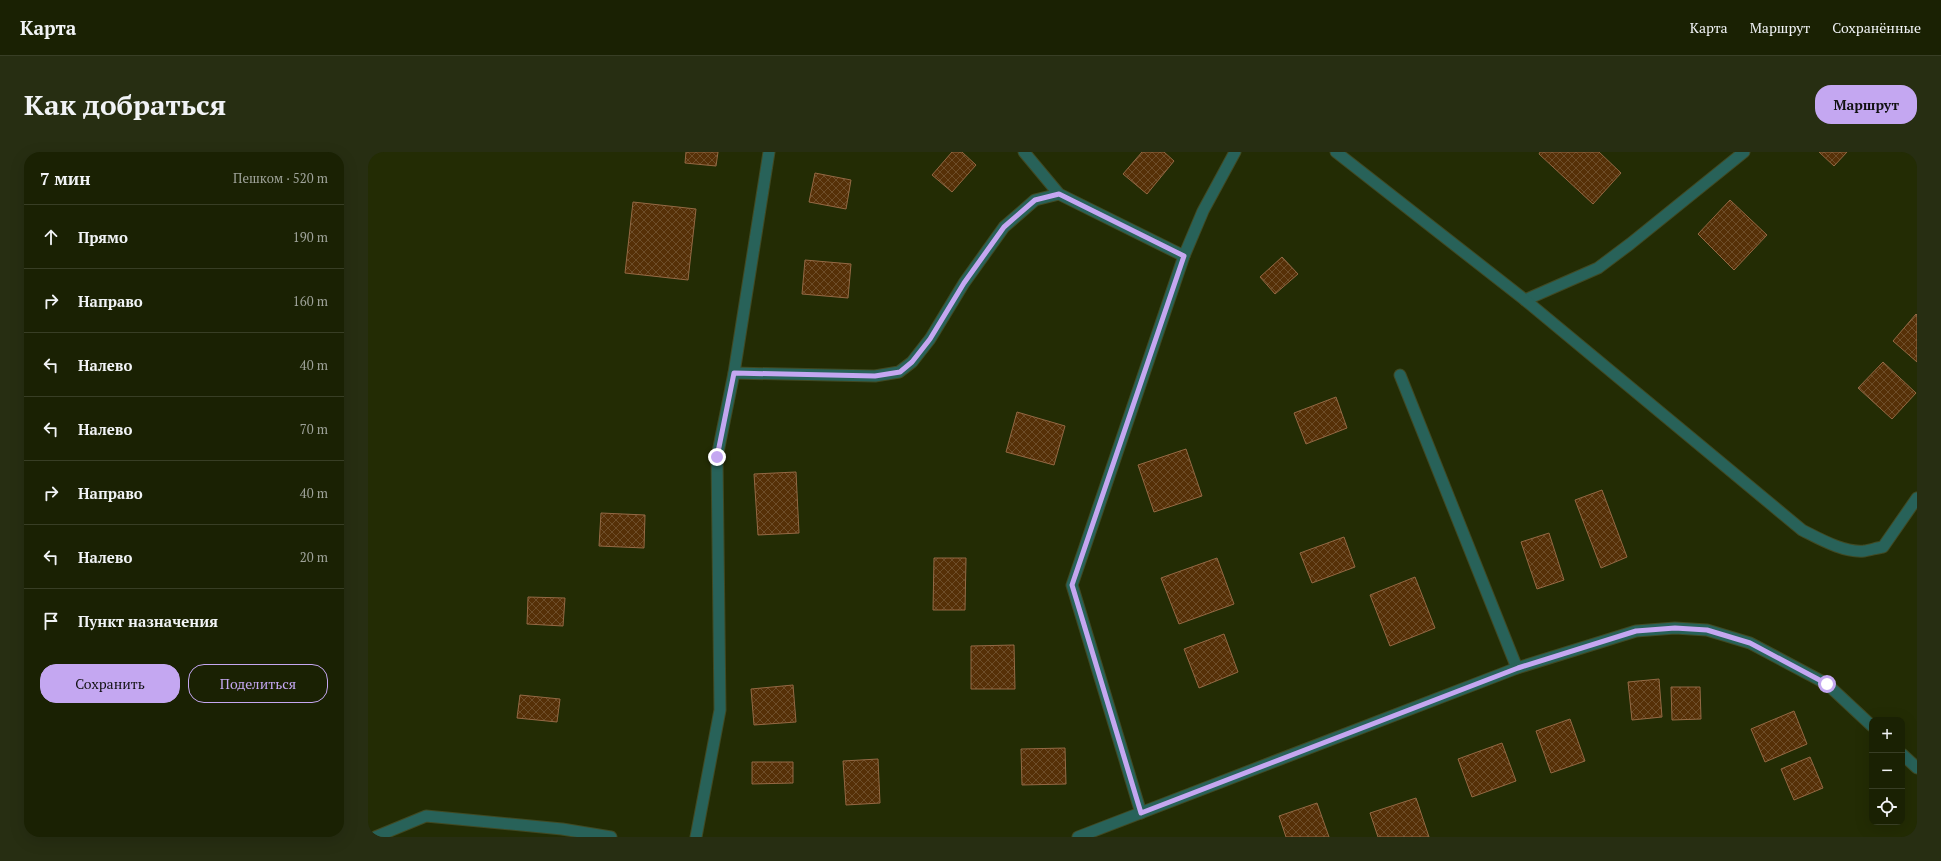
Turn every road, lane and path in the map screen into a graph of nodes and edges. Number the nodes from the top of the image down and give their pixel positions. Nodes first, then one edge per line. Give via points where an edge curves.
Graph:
1 (769, 152) edge
2 (1024, 152) edge
3 (1235, 152) edge
4 (1336, 152) edge
5 (1744, 152) edge
6 (1059, 194) junction
7 (1184, 256) junction
8 (1525, 300) junction
9 (734, 373) junction
10 (1400, 375) dead end
11 (1917, 498) edge
12 (1518, 668) junction
13 (1869, 723) edge
14 (1905, 757) edge
15 (1917, 768) edge
16 (1141, 813) junction
17 (375, 837) edge
18 (611, 837) edge
19 (696, 837) edge
20 (1078, 837) edge

1 - 9 street
2 - 6 street
3 - 7 street via 1202,211
4 - 8 street
5 - 8 street via 1598,268
6 - 7 street
6 - 9 street via 1035,200 1004,227 964,283 930,339 912,362 900,372 875,376
7 - 16 street via 1072,585
8 - 11 street via 1802,530 1849,549 1863,551 1883,547
9 - 19 street via 717,457 720,710
10 - 12 street
12 - 13 street via 1636,631 1675,628 1707,630 1750,643 1827,684
12 - 16 street
14 - 15 street
16 - 20 street
17 - 18 street via 426,816 562,829

